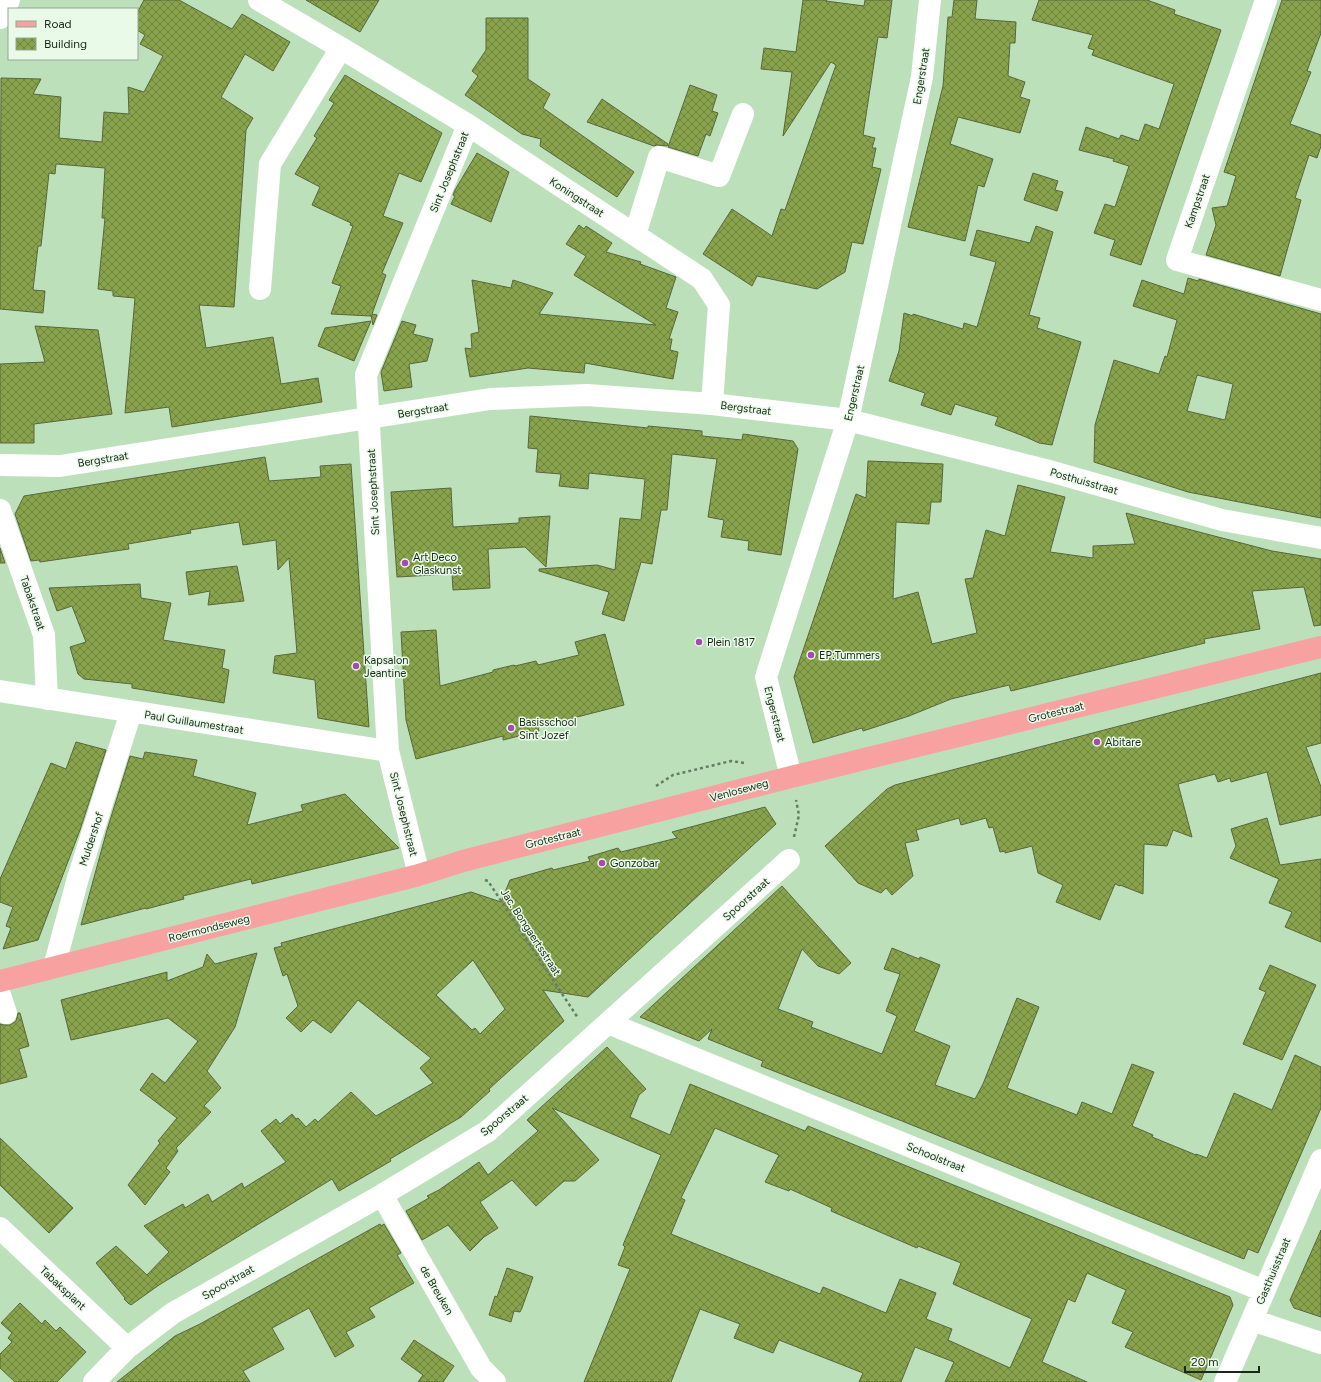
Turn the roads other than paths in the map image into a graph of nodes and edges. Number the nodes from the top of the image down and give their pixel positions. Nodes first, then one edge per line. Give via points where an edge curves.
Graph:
1 (9, 0) edge
2 (259, 0) edge
3 (930, 0) edge
4 (1266, 0) edge
5 (0, 18) edge
6 (341, 48) junction
7 (743, 114) dead end
8 (468, 125) junction
9 (635, 235) junction
10 (260, 288) dead end
11 (1321, 300) edge
12 (712, 404) junction
13 (368, 418) junction
14 (848, 420) junction
15 (0, 465) edge
16 (0, 510) edge
17 (1321, 538) edge
18 (1321, 648) edge
19 (0, 691) edge
20 (47, 699) junction
21 (131, 712) junction
22 (388, 751) junction
23 (790, 777) junction
24 (687, 804) joint
25 (789, 860) road end
26 (419, 875) junction
27 (54, 967) junction
28 (0, 981) edge
29 (608, 1023) junction
30 (1321, 1160) edge
31 (382, 1194) junction
32 (0, 1228) edge
33 (1264, 1291) junction
34 (1252, 1320) junction
35 (1321, 1343) edge
36 (127, 1348) junction
37 (94, 1382) edge
38 (496, 1382) edge
39 (1225, 1382) edge

1 - 5 street
2 - 6 street, Koningstraat
3 - 14 street, Engerstraat via 922,77
4 - 11 street, Kampstraat via 1177,260
6 - 8 street, Koningstraat
6 - 10 street via 270,164
7 - 9 street via 719,176 659,157
8 - 9 street, Koningstraat
8 - 13 street, Sint Josephstraat via 366,375
9 - 12 street, Koningstraat via 702,279 719,305
12 - 13 street, Bergstraat via 586,395 490,399
12 - 14 street, Bergstraat
13 - 15 street, Bergstraat via 60,466
13 - 22 street, Sint Josephstraat
14 - 17 street, Posthuisstraat via 1053,472 1222,520
14 - 23 street, Engerstraat via 766,677
16 - 20 street, Tabakstraat via 44,635
18 - 23 main road, Grotestraat
19 - 20 street, Paul Guillaumestraat
20 - 21 street, Paul Guillaumestraat
21 - 22 street, Paul Guillaumestraat
21 - 27 street, Muldershof via 78,878
22 - 26 street, Sint Josephstraat
23 - 24 main road, Venloseweg
24 - 26 main road, Grotestraat via 463,861
25 - 29 street, Spoorstraat
26 - 27 main road, Roermondseweg
27 - 28 main road, Roermondseweg
29 - 31 street, Spoorstraat via 488,1130
29 - 33 street, Schoolstraat
30 - 33 street, Gasthuisstraat
31 - 36 street, Spoorstraat via 173,1313
31 - 38 street, de Breuken via 481,1368
32 - 36 street, Tabaksplant
33 - 34 street, Gasthuisstraat
34 - 35 street
34 - 39 street, Gasthuisstraat
36 - 37 street, Spoorstraat

